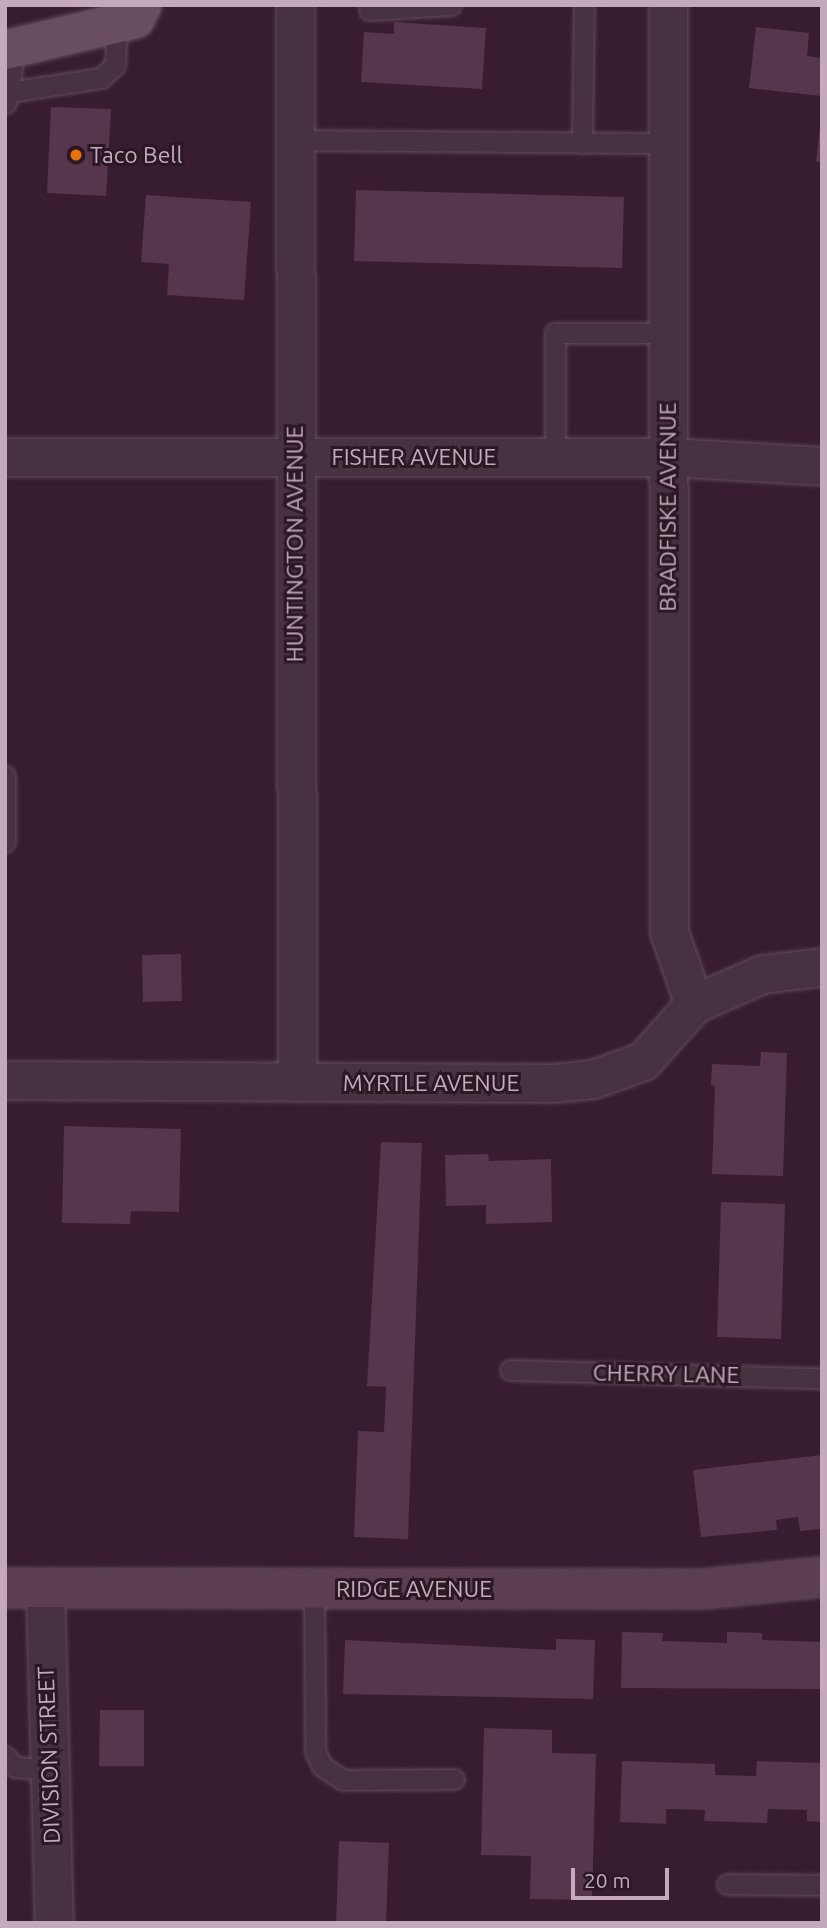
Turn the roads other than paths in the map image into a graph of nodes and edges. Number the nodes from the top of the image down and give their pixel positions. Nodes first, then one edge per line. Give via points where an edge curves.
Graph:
1 (295, 5) edge
2 (452, 5) edge
3 (584, 5) edge
4 (668, 5) edge
5 (369, 10) dead end
6 (130, 14) edge
7 (6, 50) edge
8 (7, 98) edge
9 (296, 140) junction
10 (582, 143) junction
11 (668, 143) junction
12 (668, 333) junction
13 (5, 457) edge
14 (295, 457) junction
15 (555, 457) junction
16 (668, 457) junction
17 (822, 466) edge
18 (5, 776) edge
19 (5, 842) edge
20 (822, 967) edge
21 (694, 1004) junction
22 (5, 1080) edge
23 (297, 1082) junction
24 (510, 1370) dead end
25 (822, 1378) edge
26 (822, 1577) edge
27 (45, 1587) junction
28 (5, 1588) edge
29 (314, 1589) junction
30 (5, 1756) edge
31 (50, 1770) junction
32 (454, 1779) dead end
33 (726, 1884) dead end
34 (822, 1885) edge
35 (54, 1923) edge

1 - 9 street, HUNTINGTON AVENUE
2 - 5 lane
3 - 10 lane
4 - 11 street, BRADFISKE AVENUE
6 - 7 main road
6 - 8 lane via 115,65 101,78
7 - 8 lane via 12,70
9 - 10 lane
9 - 14 street, HUNTINGTON AVENUE
10 - 11 lane
11 - 12 street, BRADFISKE AVENUE
12 - 15 lane via 555,333
12 - 16 street, BRADFISKE AVENUE
13 - 14 street, FISHER AVENUE
14 - 15 street, FISHER AVENUE
14 - 23 street, HUNTINGTON AVENUE
15 - 16 street, FISHER AVENUE
16 - 17 street, FISHER AVENUE
16 - 21 street, BRADFISKE AVENUE via 669,932
18 - 19 lane
20 - 21 street, MYRTLE AVENUE via 762,974
21 - 23 street, MYRTLE AVENUE via 643,1061 593,1079 552,1083
22 - 23 street, MYRTLE AVENUE
24 - 25 lane, CHERRY LANE
26 - 29 street, RIDGE AVENUE via 704,1589
27 - 28 street, RIDGE AVENUE
27 - 29 street, RIDGE AVENUE
27 - 31 street, DIVISION STREET
29 - 32 lane via 315,1751 322,1766 343,1780
30 - 31 lane via 15,1767
31 - 35 street, DIVISION STREET
33 - 34 lane

